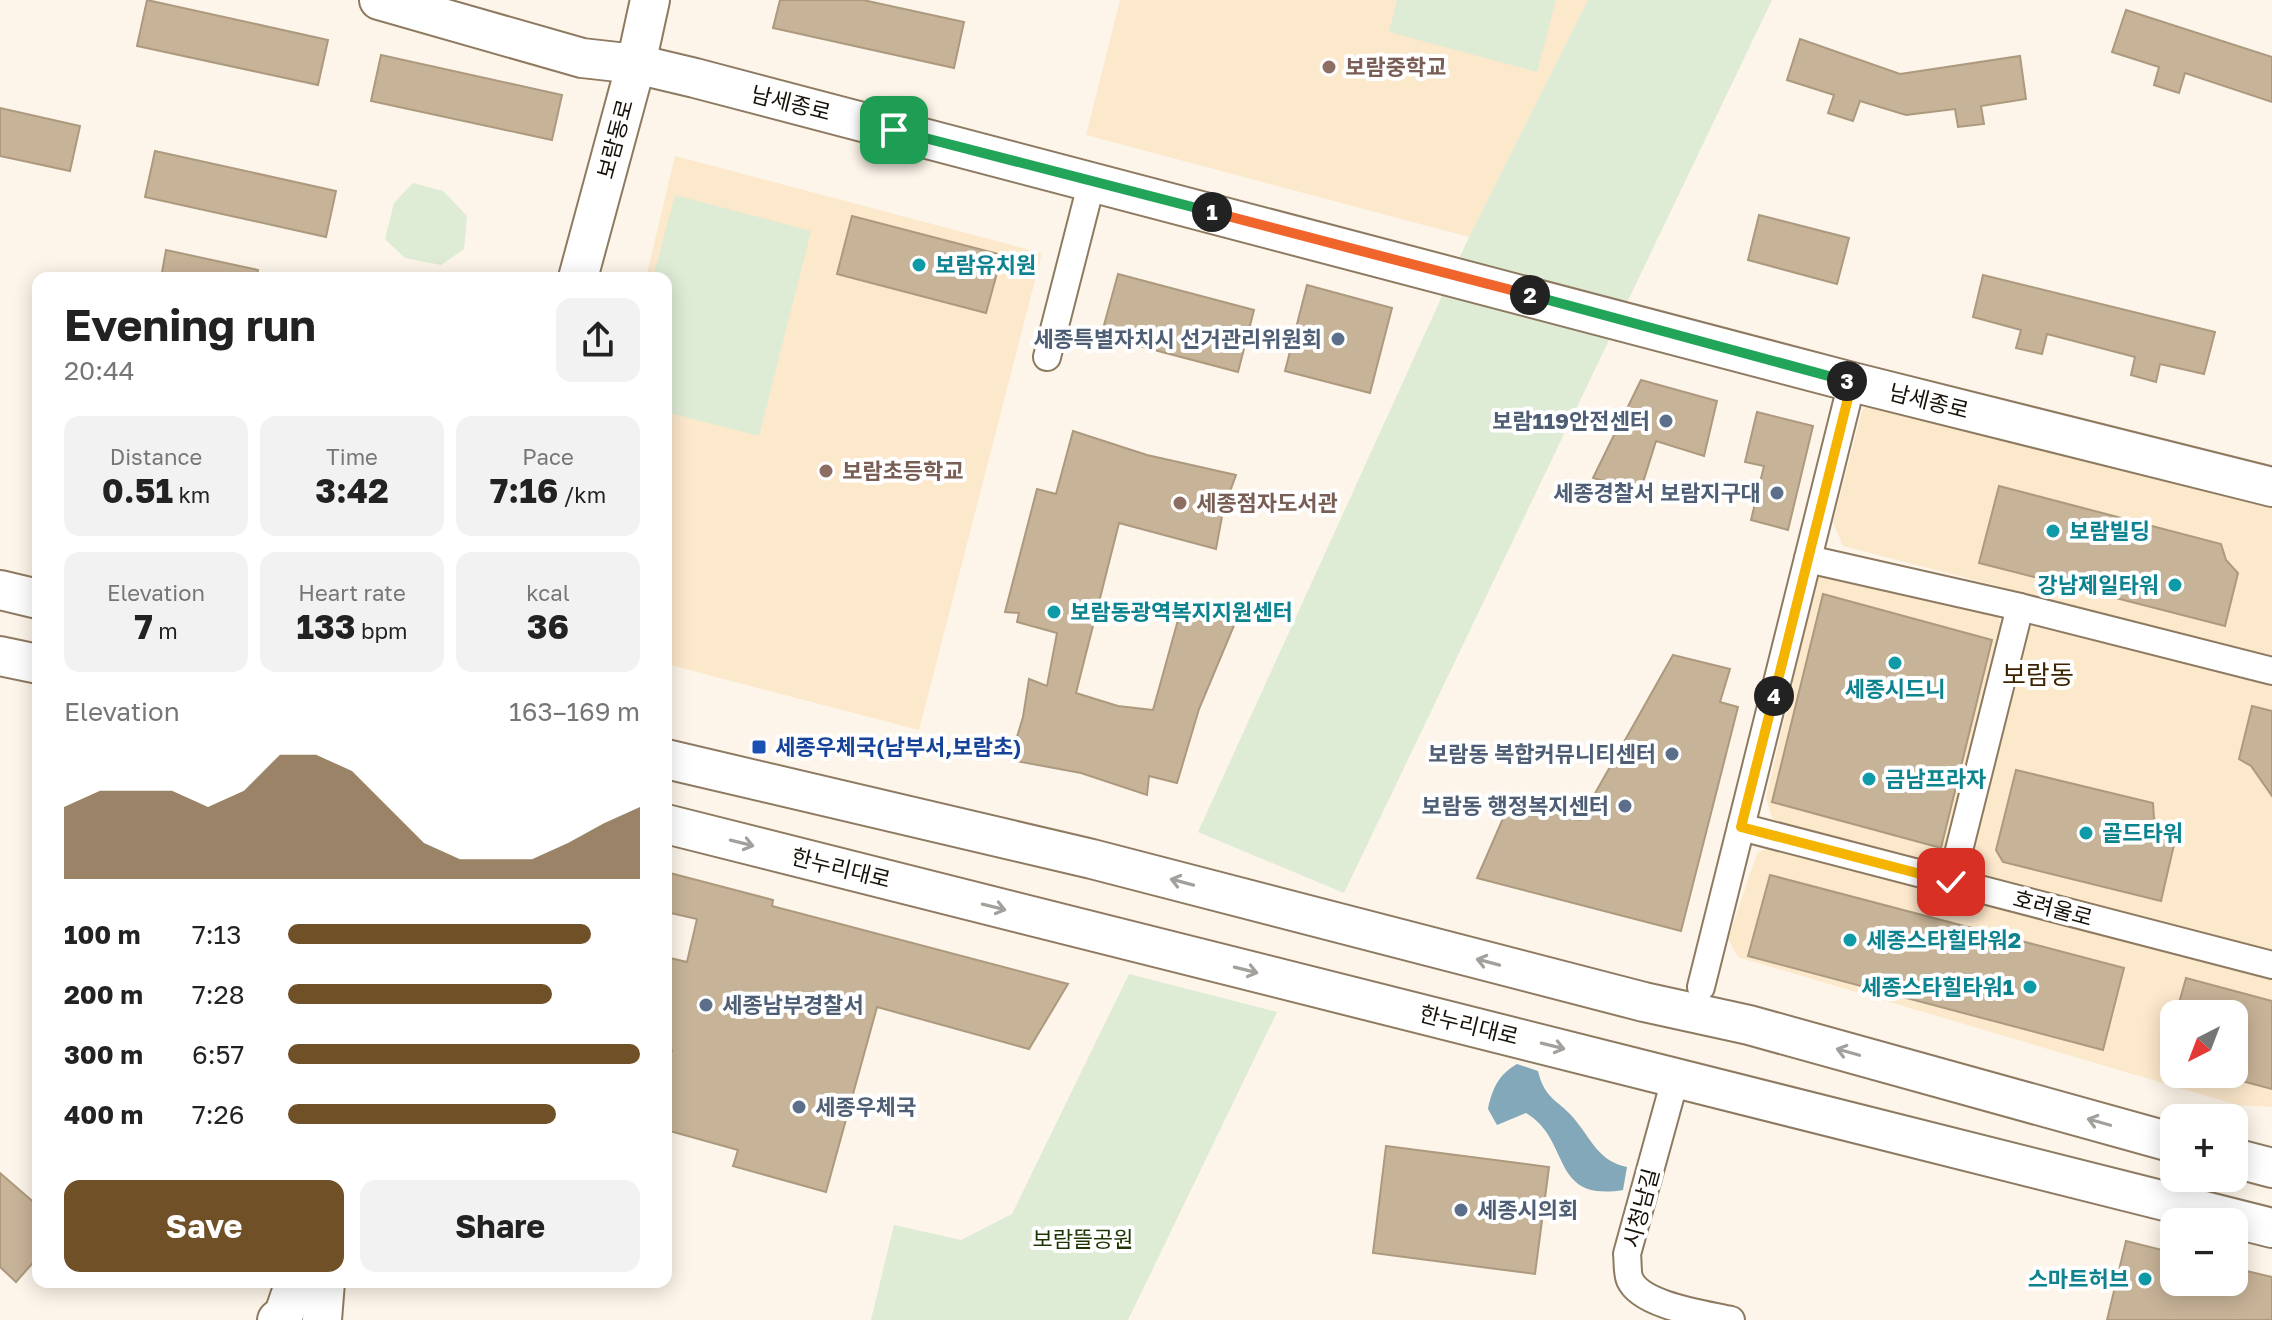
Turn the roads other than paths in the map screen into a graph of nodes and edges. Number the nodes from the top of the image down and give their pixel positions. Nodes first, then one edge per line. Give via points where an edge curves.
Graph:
1 (379, 0) edge
2 (650, 0) edge
3 (636, 64) junction
4 (1092, 181) junction
5 (580, 272) edge
6 (1047, 357) dead end
7 (1852, 382) junction
8 (2272, 487) edge
9 (1808, 559) junction
10 (0, 590) edge
11 (32, 598) edge
12 (2020, 607) junction
13 (0, 656) edge
14 (32, 663) edge
15 (2272, 671) edge
16 (672, 760) edge
17 (672, 825) edge
18 (1741, 827) junction
19 (1951, 882) junction
20 (2272, 965) edge
21 (1701, 987) junction
22 (1644, 1002) junction
23 (1749, 1025) junction
24 (1676, 1076) junction
25 (2160, 1139) edge
26 (2248, 1162) edge
27 (2272, 1168) edge
28 (2272, 1228) edge
29 (293, 1288) edge
30 (325, 1288) edge
31 (277, 1320) edge
32 (322, 1320) edge
33 (1731, 1320) edge

1 - 3 street, 남세종로 via 582,58
2 - 3 street, 보람동로
3 - 4 street, 남세종로
3 - 5 street, 보람동로
4 - 6 street
4 - 7 street, 남세종로
7 - 8 street, 남세종로
7 - 9 street
9 - 12 street
9 - 18 street
10 - 11 street
12 - 15 street
12 - 19 street
13 - 14 street
22 -> 16 street via 1092,859
17 -> 24 street, 한누리대로
18 - 19 street, 호려울로
18 - 21 street
19 - 20 street, 호려울로
21 - 22 street
21 - 23 street via 1718,1010
22 - 23 street
25 -> 23 street
24 - 28 street, 한누리대로
24 - 33 street, 시청남길 via 1627,1254 1630,1280 1643,1294 1665,1304
26 - 27 street
29 - 31 street
30 - 32 street

